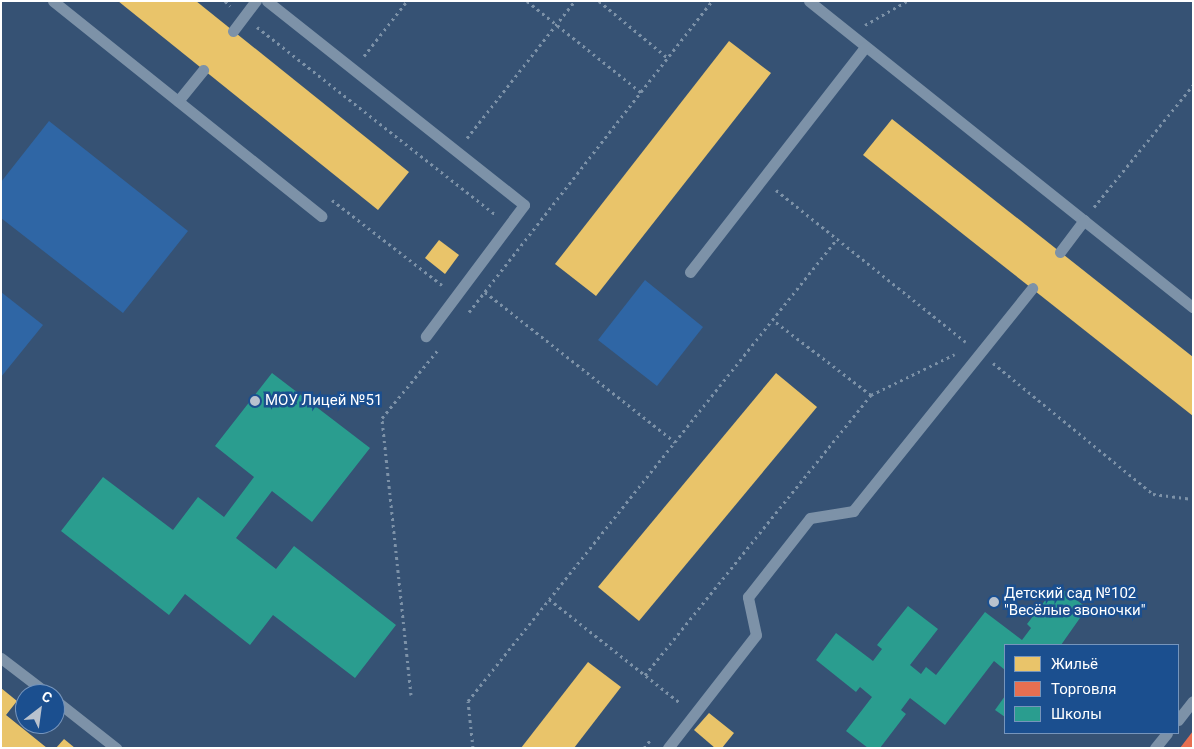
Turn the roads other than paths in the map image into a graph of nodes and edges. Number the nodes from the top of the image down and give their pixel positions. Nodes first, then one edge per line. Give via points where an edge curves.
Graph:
1 (53, 1) edge
2 (256, 1) edge
3 (267, 1) edge
4 (809, 1) edge
5 (233, 31) dead end
6 (865, 47) junction
7 (203, 70) dead end
8 (178, 101) junction
9 (321, 216) dead end
10 (1084, 220) junction
11 (1060, 252) dead end
12 (690, 272) dead end
13 (1032, 288) dead end
14 (1193, 306) edge
15 (426, 336) dead end
16 (1, 658) edge
17 (35, 684) edge
18 (1193, 701) edge
19 (65, 708) edge
20 (1179, 719) edge
21 (1166, 734) edge
22 (116, 748) edge
23 (668, 748) edge
24 (1155, 748) edge

1 - 8 lane
2 - 5 lane
3 - 15 lane via 524,205
4 - 6 lane
6 - 10 lane
6 - 12 lane
7 - 8 lane
8 - 9 lane
10 - 11 lane
10 - 14 lane
13 - 23 lane via 853,511 810,518 748,597 756,635
16 - 17 lane
18 - 20 lane
19 - 22 lane
21 - 24 lane

